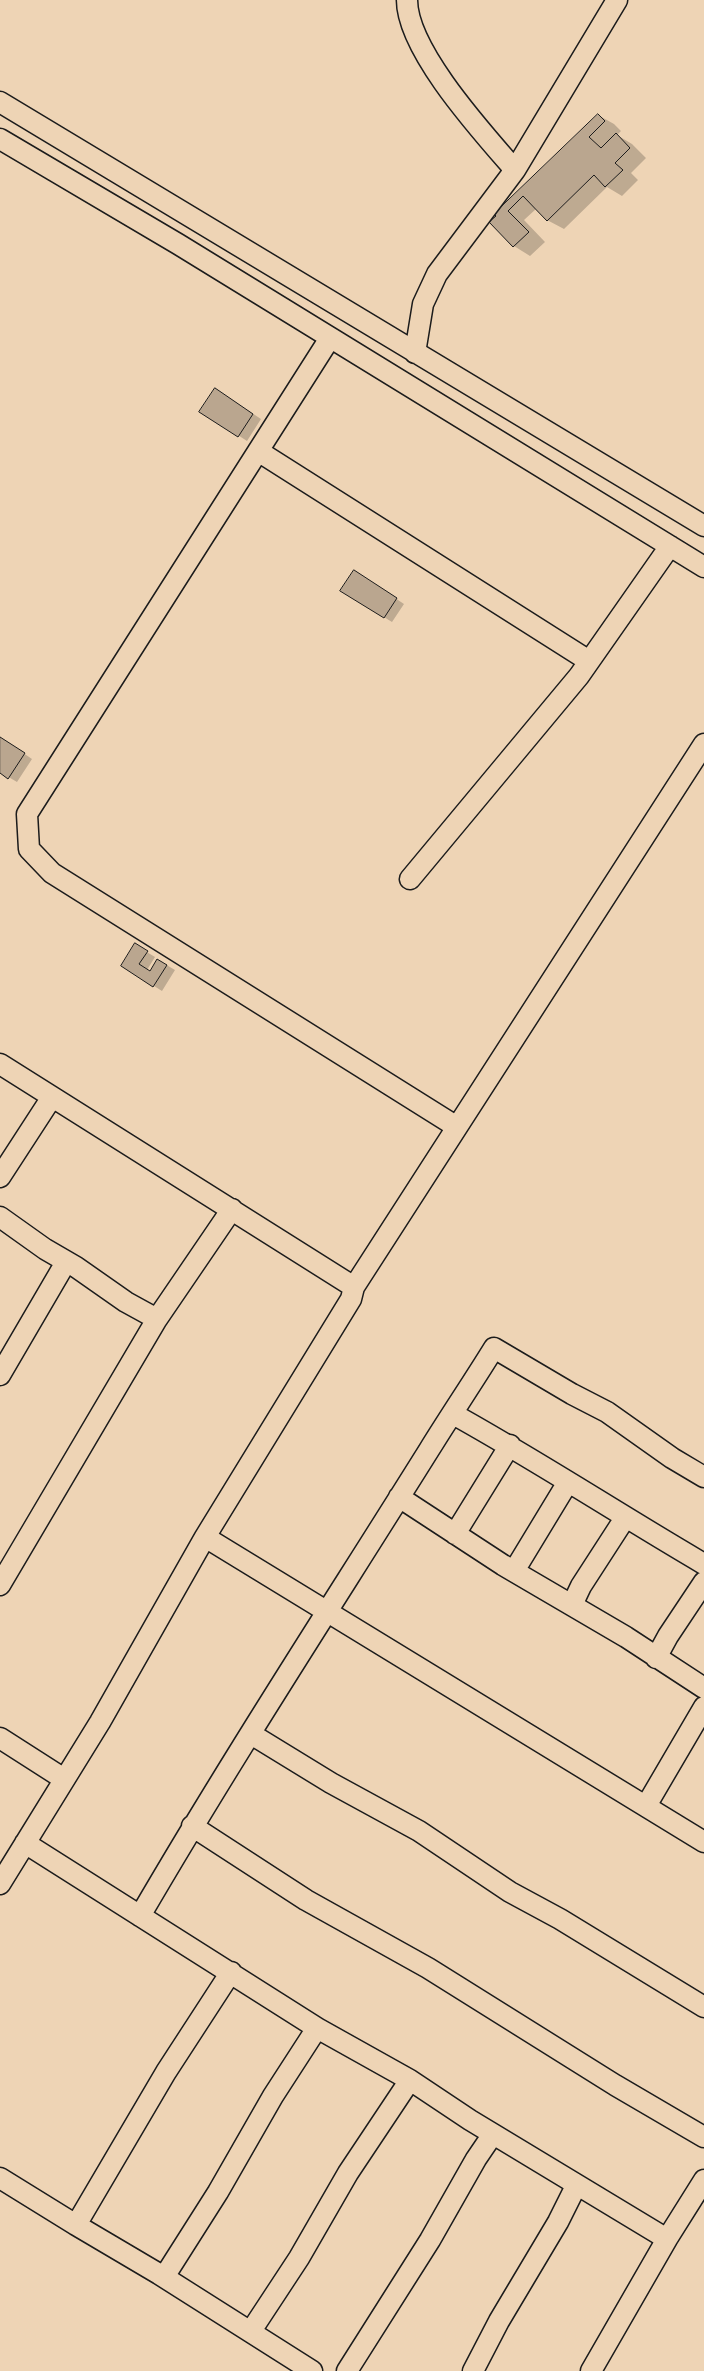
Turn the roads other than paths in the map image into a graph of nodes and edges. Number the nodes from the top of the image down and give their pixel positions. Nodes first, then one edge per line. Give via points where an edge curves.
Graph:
1 (407, 0) edge
2 (617, 0) edge
3 (0, 102) edge
4 (0, 139) edge
5 (515, 170) junction
6 (330, 338) junction
7 (415, 353) junction
8 (258, 452) junction
9 (704, 526) edge
10 (670, 546) junction
11 (704, 567) edge
12 (589, 661) junction
13 (704, 744) edge
14 (410, 879) dead end
15 (0, 1064) edge
16 (52, 1097) junction
17 (456, 1127) junction
18 (0, 1177) edge
19 (232, 1209) junction
20 (0, 1217) edge
21 (66, 1262) junction
22 (354, 1287) junction
23 (157, 1319) junction
24 (0, 1375) edge
25 (453, 1414) junction
26 (510, 1445) junction
27 (704, 1477) edge
28 (568, 1482) junction
29 (399, 1497) junction
30 (624, 1518) junction
31 (455, 1534) junction
32 (206, 1538) junction
33 (704, 1564) edge
34 (514, 1571) junction
35 (2, 1578) edge
36 (704, 1582) edge
37 (572, 1605) junction
38 (328, 1612) junction
39 (656, 1658) junction
40 (704, 1688) edge
41 (704, 1707) edge
42 (251, 1734) junction
43 (0, 1738) edge
44 (64, 1779) junction
45 (646, 1806) junction
46 (192, 1826) junction
47 (704, 1842) edge
48 (25, 1843) junction
49 (0, 1884) edge
50 (140, 1916) junction
51 (231, 1972) junction
52 (704, 2007) edge
53 (317, 2028) junction
54 (410, 2080) junction
55 (493, 2134) junction
56 (704, 2137) edge
57 (0, 2178) edge
58 (704, 2180) edge
59 (576, 2186) junction
60 (76, 2225) junction
61 (667, 2239) junction
62 (164, 2277) junction
63 (251, 2331) junction
64 (312, 2371) edge
65 (347, 2371) edge
66 (473, 2371) edge
67 (591, 2371) edge

1 - 5 street via 407,9 420,46 463,111
2 - 5 street
3 - 7 street
4 - 6 street via 178,244
5 - 7 street via 437,274 423,304
6 - 8 street
6 - 10 street
7 - 9 street
8 - 12 street
8 - 17 street via 27,814 29,849 52,874
10 - 11 street
10 - 12 street
12 - 14 street
13 - 17 street
15 - 16 street
16 - 18 street
16 - 19 street
17 - 22 street
19 - 22 street
19 - 23 street
20 - 21 street
21 - 23 street via 126,1302
21 - 24 street
22 - 32 street via 351,1299
23 - 35 street
25 - 26 street
25 - 27 street via 494,1348 607,1412 672,1458
25 - 29 street
26 - 28 street
26 - 31 street
28 - 30 street
28 - 34 street
29 - 31 street
29 - 38 street
30 - 33 street
30 - 37 street via 581,1586
31 - 34 street
32 - 38 street
32 - 44 street
34 - 37 street
36 - 39 street
37 - 39 street
38 - 42 street
38 - 45 street
39 - 40 street
41 - 45 street
42 - 46 street
42 - 52 street via 330,1784 419,1831 510,1892 560,1919
43 - 44 street
44 - 48 street
45 - 47 street
46 - 50 street
46 - 56 street via 306,1900 428,1968 615,2085
48 - 49 street
48 - 50 street
50 - 51 street
51 - 53 street
51 - 60 street via 166,2072
53 - 54 street
53 - 62 street
54 - 55 street
54 - 63 street via 348,2173 299,2258
55 - 59 street
55 - 65 street
57 - 60 street
58 - 61 street
59 - 61 street
59 - 66 street
60 - 62 street
61 - 67 street
62 - 63 street
63 - 64 street

